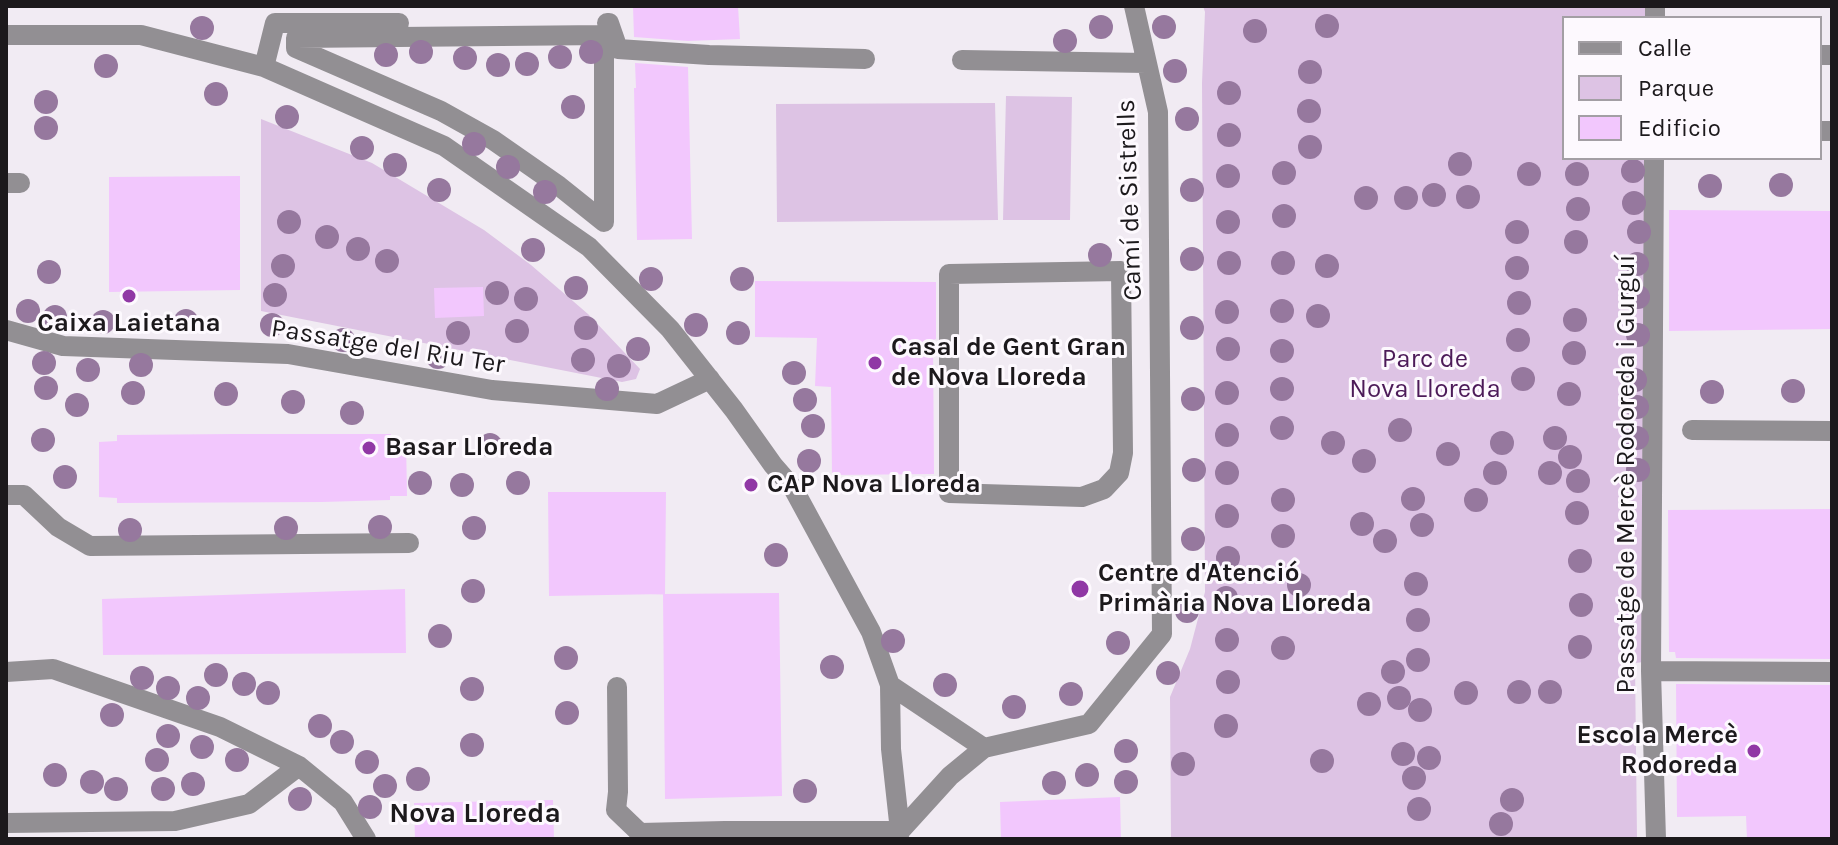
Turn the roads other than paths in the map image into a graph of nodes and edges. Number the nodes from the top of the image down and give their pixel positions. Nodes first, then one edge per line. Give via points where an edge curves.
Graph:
1 (1134, 6) edge
2 (6, 35) edge
3 (296, 48) joint
4 (865, 59) dead end
5 (962, 60) dead end
6 (1146, 63) junction
7 (264, 67) junction
8 (1654, 160) edge
9 (949, 274) joint
10 (6, 330) edge
11 (710, 379) junction
12 (1692, 430) dead end
13 (1832, 431) edge
14 (6, 495) edge
15 (409, 543) dead end
16 (1651, 671) junction
17 (6, 672) edge
18 (1832, 672) edge
19 (890, 685) junction
20 (617, 687) dead end
21 (984, 748) junction
22 (299, 766) junction
23 (6, 823) edge
24 (725, 835) edge
25 (899, 835) edge
26 (640, 836) edge
27 (366, 839) edge
28 (1656, 839) edge

1 - 6 street, Camí de Sistrells
2 - 7 street via 141,35
3 - 3 street via 480,133 604,222 604,35 296,38
4 - 7 street via 618,49 609,23 275,23
5 - 6 street
6 - 21 street, Camí de Sistrells via 1158,112 1162,634 1089,724
7 - 11 street via 444,146 589,247 670,329
8 - 16 street, Passatge de Mercè Rodoreda i Gurguí
9 - 9 street via 1121,271 1123,453 1119,473 1104,489 1082,497 949,493
10 - 11 street, Passatge del Riu Ter via 63,346 288,354 492,390 657,404
11 - 19 street via 793,488 871,632
12 - 13 street
14 - 15 street via 24,495 58,527 90,546
16 - 18 street
16 - 28 street, Passatge de Mercè Rodoreda i Gurguí
17 - 22 street via 53,669 220,727
19 - 21 street
19 - 25 street
20 - 26 street via 616,810
21 - 25 street via 950,776
22 - 23 street via 249,804 175,821
22 - 27 street via 343,802
24 - 25 street
24 - 26 street

